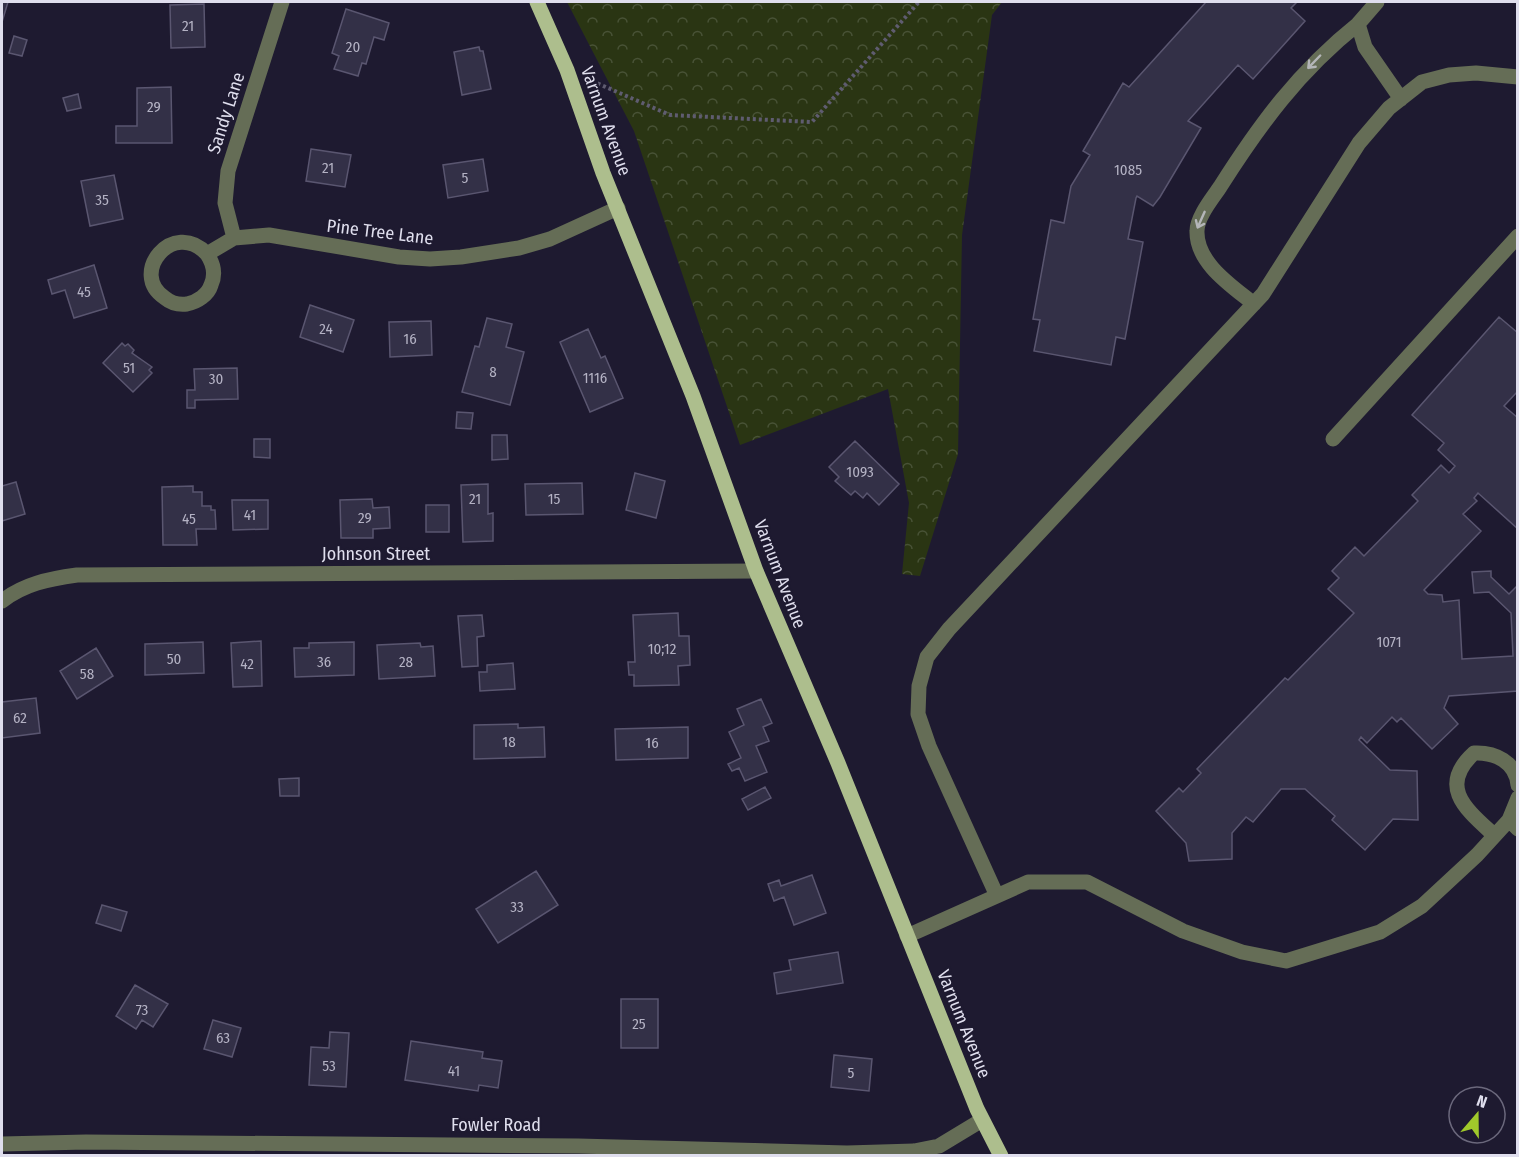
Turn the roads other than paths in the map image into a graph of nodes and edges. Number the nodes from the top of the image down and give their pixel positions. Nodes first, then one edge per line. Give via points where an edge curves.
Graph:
1 (282, 2) edge
2 (537, 2) edge
3 (1377, 2) edge
4 (1358, 24) junction
5 (1518, 77) edge
6 (1401, 99) junction
7 (618, 208) junction
8 (1518, 236) edge
9 (234, 238) junction
10 (207, 254) junction
11 (1254, 304) junction
12 (1333, 439) dead end
13 (756, 571) junction
14 (2, 601) edge
15 (1518, 785) edge
16 (1518, 798) edge
17 (1513, 824) edge
18 (1494, 836) junction
19 (998, 896) junction
20 (907, 936) junction
21 (982, 1120) junction
22 (2, 1144) edge
23 (927, 1152) edge
24 (1001, 1155) edge

1 - 9 street, Sandy Lane via 228,171 225,203
2 - 7 main road, Varnum Avenue via 567,70
3 - 4 street
4 - 6 street via 1365,47
4 -> 11 street via 1282,95 1206,209 1197,229 1199,247 1208,263
5 - 6 street via 1449,75 1422,82
6 - 11 street via 1359,143
7 - 9 street, Pine Tree Lane via 584,225 519,248 430,259 360,252 269,235
7 - 13 main road, Varnum Avenue via 693,396
8 - 12 street
9 - 10 street, Pine Tree Lane
10 - 10 street via 190,243 164,248 152,266 158,292 180,304 199,300 213,279 213,266
11 - 19 street via 927,657 919,686 918,714
13 - 14 street, Johnson Street via 77,575 40,581 16,590
13 - 20 main road, Varnum Avenue
15 - 18 street via 1517,776 1505,760 1486,752 1474,753 1463,762 1456,778 1457,794
16 - 17 street
17 - 18 street
18 - 19 street via 1422,906 1380,932 1286,961 1242,952 1183,931 1087,882 1028,882
19 - 20 street
20 - 21 main road, Varnum Avenue
21 - 23 street, Fowler Road
21 - 24 main road, Varnum Avenue
22 - 23 street, Fowler Road via 555,1145

